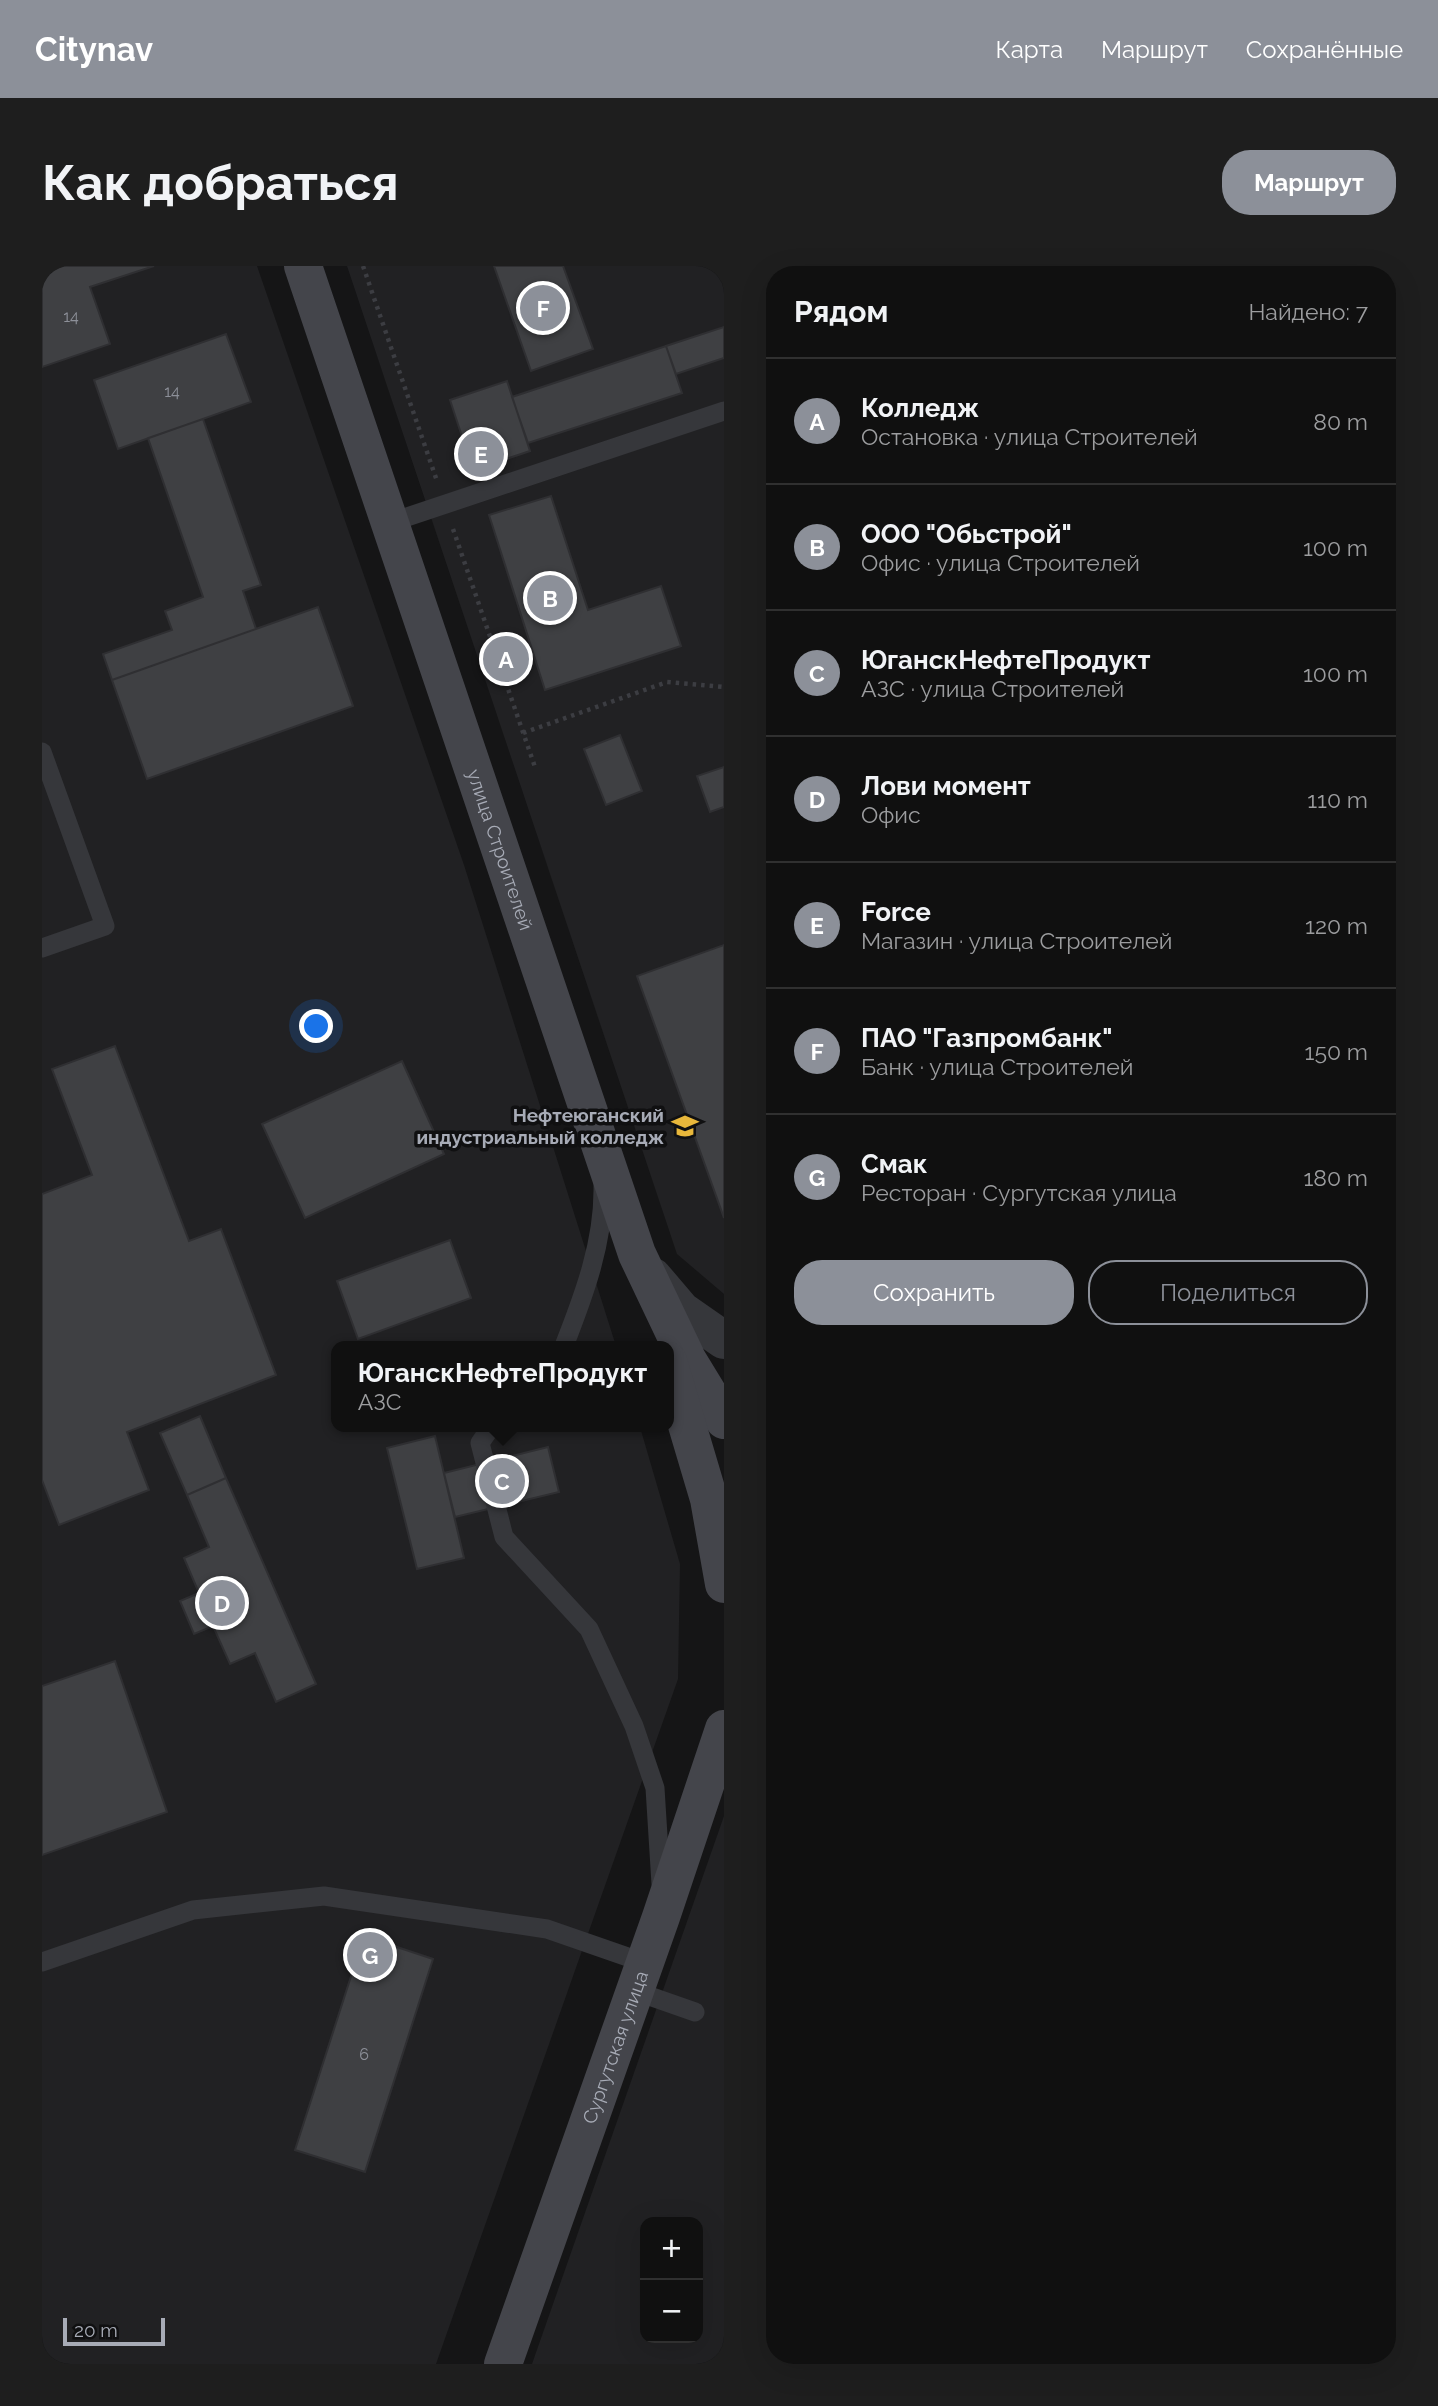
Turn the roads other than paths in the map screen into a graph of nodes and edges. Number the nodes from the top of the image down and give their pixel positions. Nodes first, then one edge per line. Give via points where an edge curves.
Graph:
1 (303, 266) edge
2 (724, 411) edge
3 (389, 523) junction
4 (42, 752) edge
5 (42, 948) edge
6 (602, 1154) junction
7 (637, 1254) junction
8 (724, 1340) edge
9 (566, 1341) edge
10 (663, 1341) edge
11 (674, 1381) edge
12 (724, 1420) edge
13 (488, 1432) edge
14 (724, 1584) edge
15 (724, 1729) edge
16 (661, 1917) junction
17 (42, 1962) edge
18 (640, 1977) junction
19 (695, 2012) dead end
20 (503, 2364) edge

1 - 3 main road, улица Строителей
2 - 3 lane
3 - 6 main road, улица Строителей
4 - 5 lane via 105,926
6 - 7 main road, улица Строителей
6 - 9 lane via 603,1210 598,1236 587,1288
7 - 8 street via 682,1311
7 - 10 main road
7 - 12 main road, улица Строителей via 687,1359
11 - 14 main road via 709,1499
13 - 16 lane via 480,1443 504,1537 589,1629 634,1726 656,1798
15 - 16 main road, Сургутская улица
16 - 18 main road, Сургутская улица
17 - 18 lane via 193,1910 324,1896 547,1929
18 - 19 lane
18 - 20 main road, Сургутская улица

